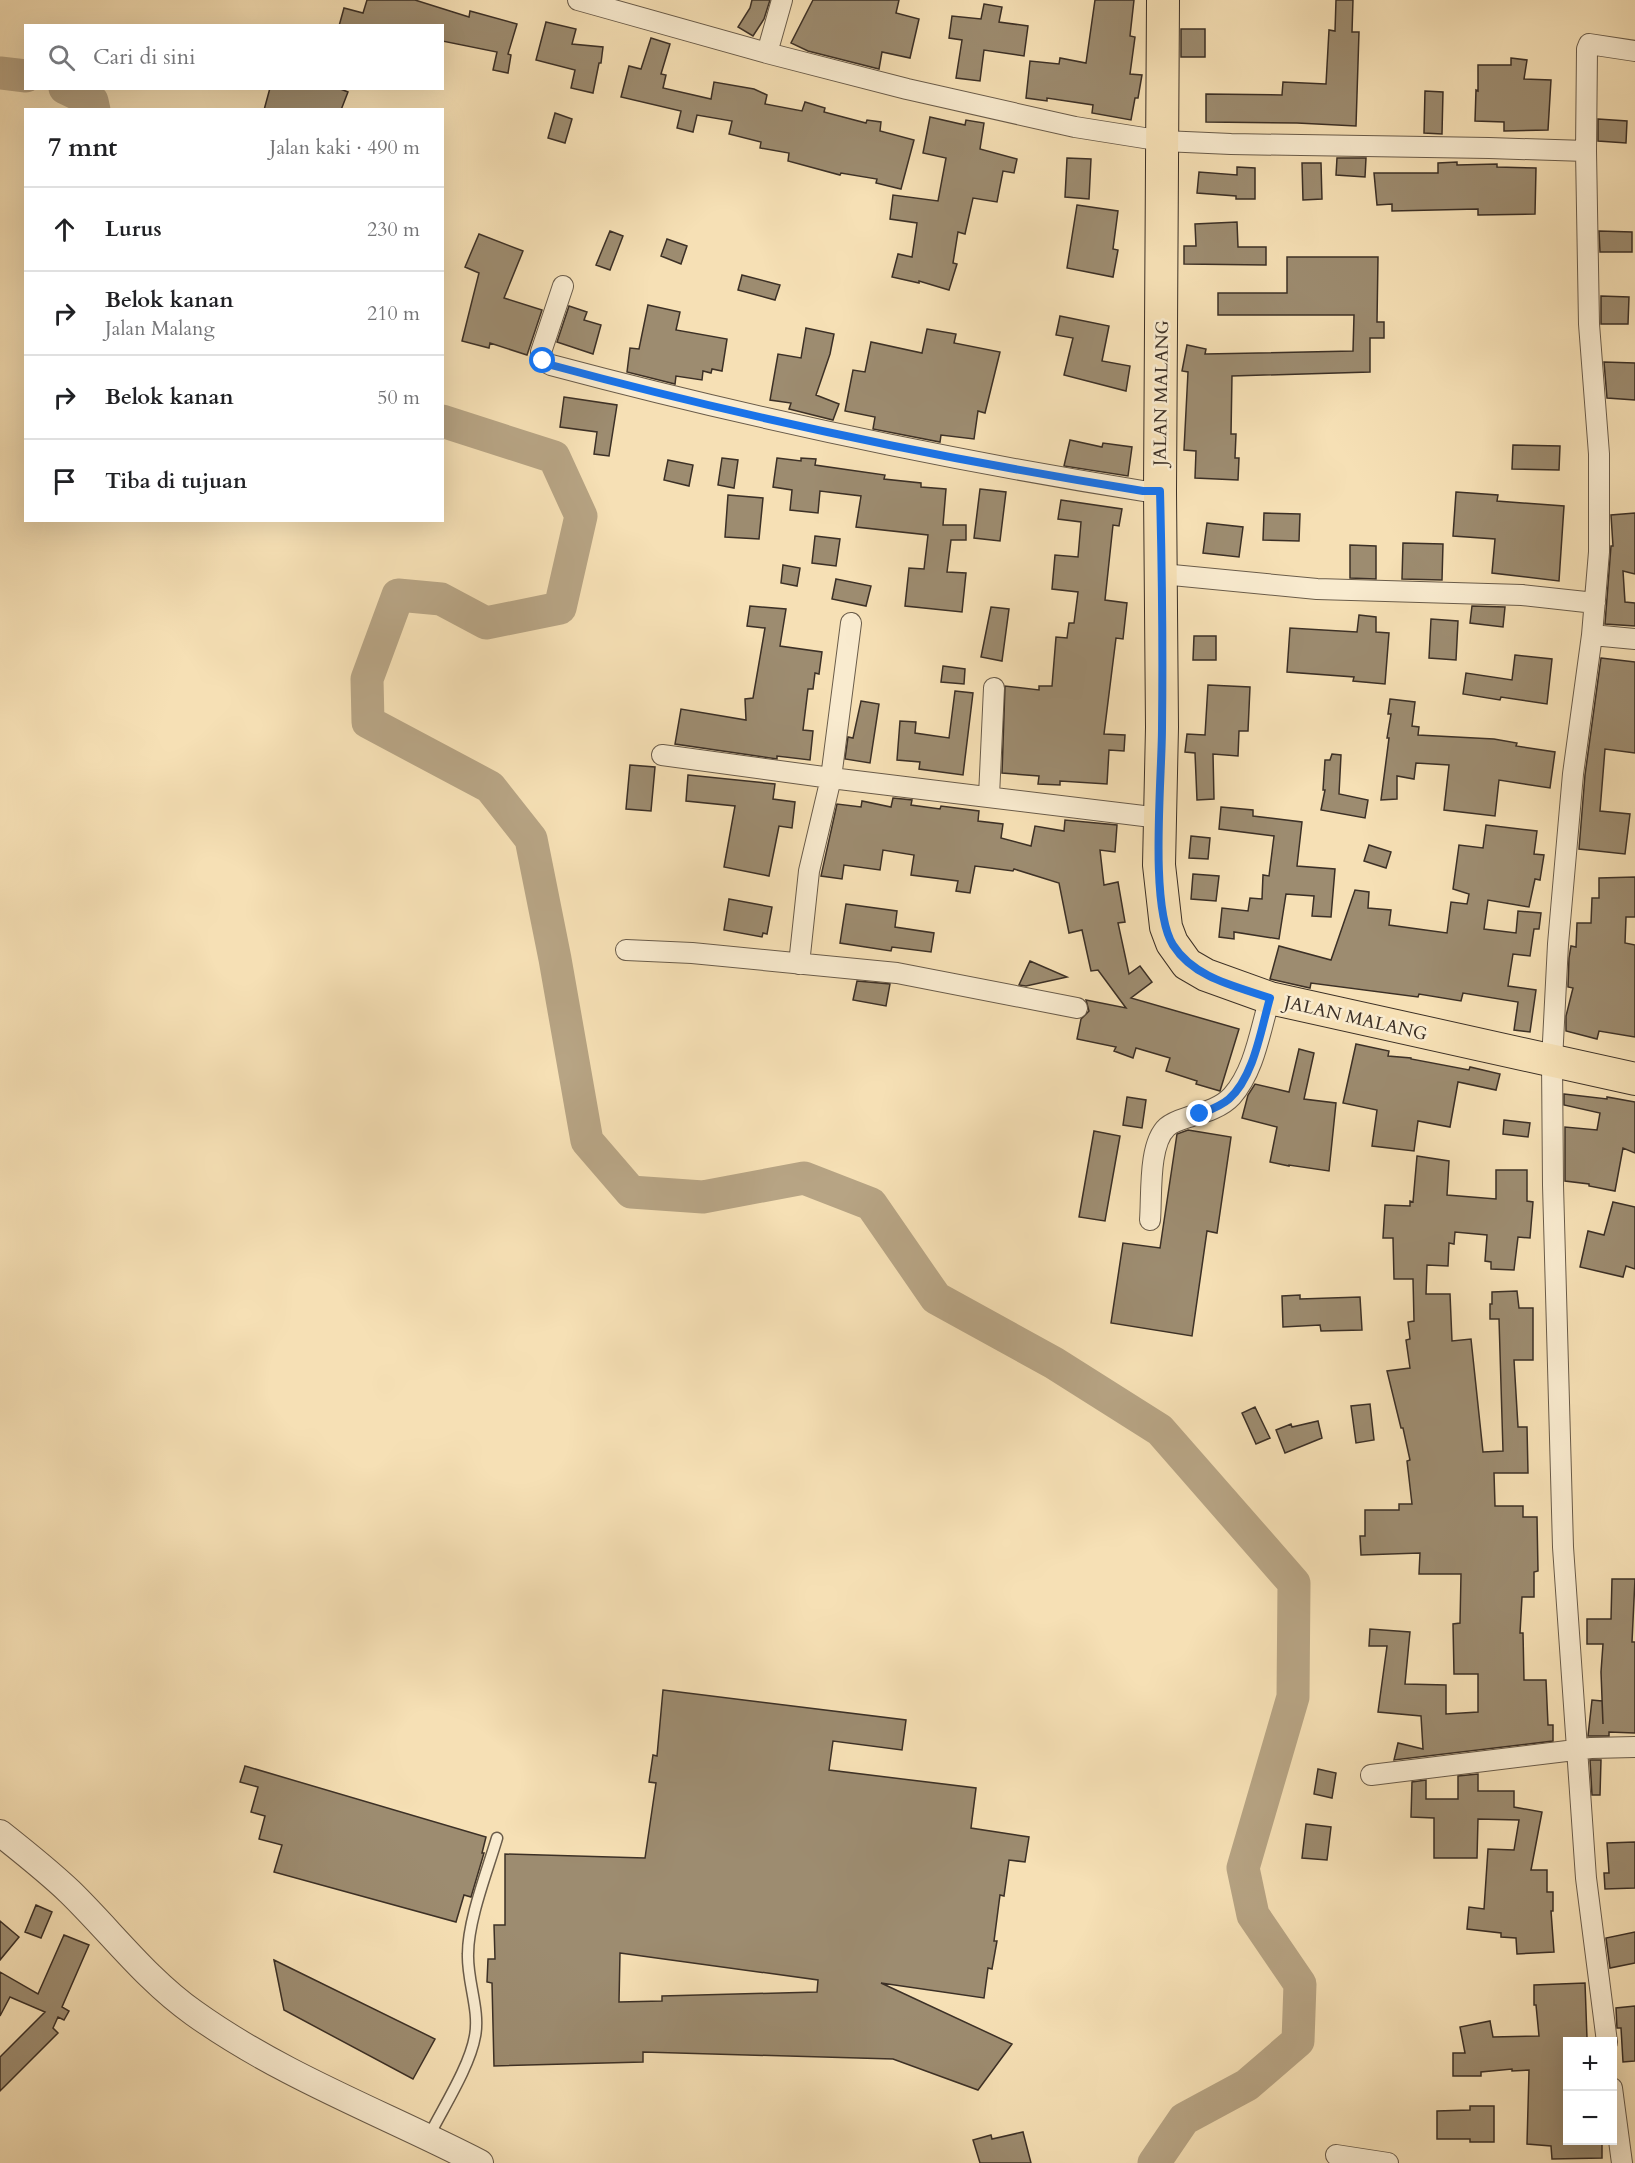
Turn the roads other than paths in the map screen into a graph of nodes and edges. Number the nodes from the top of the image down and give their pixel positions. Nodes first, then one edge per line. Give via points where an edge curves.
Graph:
1 (579, 0) edge
2 (782, 0) edge
3 (1163, 0) edge
4 (1635, 51) edge
5 (767, 53) junction
6 (1163, 141) junction
7 (1586, 151) junction
8 (563, 286) dead end
9 (1160, 491) junction
10 (1162, 574) junction
11 (1595, 603) junction
12 (850, 623) dead end
13 (1592, 635) junction
14 (1635, 639) edge
15 (994, 688) dead end
16 (662, 755) dead end
17 (831, 778) junction
18 (988, 796) junction
19 (1160, 818) junction
20 (626, 950) dead end
21 (799, 964) junction
22 (1270, 998) junction
23 (1077, 1008) dead end
24 (1552, 1061) junction
25 (1635, 1079) edge
26 (1150, 1220) dead end
27 (1635, 1747) edge
28 (1578, 1750) junction
29 (1371, 1775) dead end
30 (0, 1833) edge
31 (496, 1838) dead end
32 (1606, 2037) edge
33 (1613, 2091) edge
34 (429, 2136) junction
35 (1626, 2151) edge
36 (1336, 2155) dead end
37 (480, 2163) edge
38 (1388, 2163) edge

1 - 5 street
2 - 5 street
3 - 6 main road, JALAN MALANG
4 - 7 street via 1588,44
5 - 6 street via 1075,127
6 - 7 street
6 - 9 main road, JALAN MALANG
7 - 11 street via 1589,324 1599,454
8 - 9 street via 541,352 543,361 551,365 798,426 1008,469
9 - 10 main road, JALAN MALANG
10 - 11 street via 1317,589 1522,595
10 - 19 main road, JALAN MALANG
11 - 13 street
12 - 17 street
13 - 14 street
13 - 24 street via 1573,774
15 - 18 street
16 - 17 street
17 - 18 street
17 - 21 street via 809,872
18 - 19 street
19 - 22 main road, JALAN MALANG via 1162,900 1172,944 1187,964 1206,975
20 - 21 street
21 - 23 street via 897,974
22 - 24 main road, JALAN MALANG
22 - 26 street via 1248,1073 1238,1089 1220,1106 1176,1121 1161,1134 1155,1147
24 - 25 main road, JALAN MALANG
24 - 28 street via 1559,1460
27 - 28 street
28 - 29 street
28 - 32 street via 1586,1878
30 - 34 street via 69,1891 192,2012 289,2071
31 - 34 lane via 468,1946 475,2039
33 - 35 street
34 - 37 street
36 - 38 street

